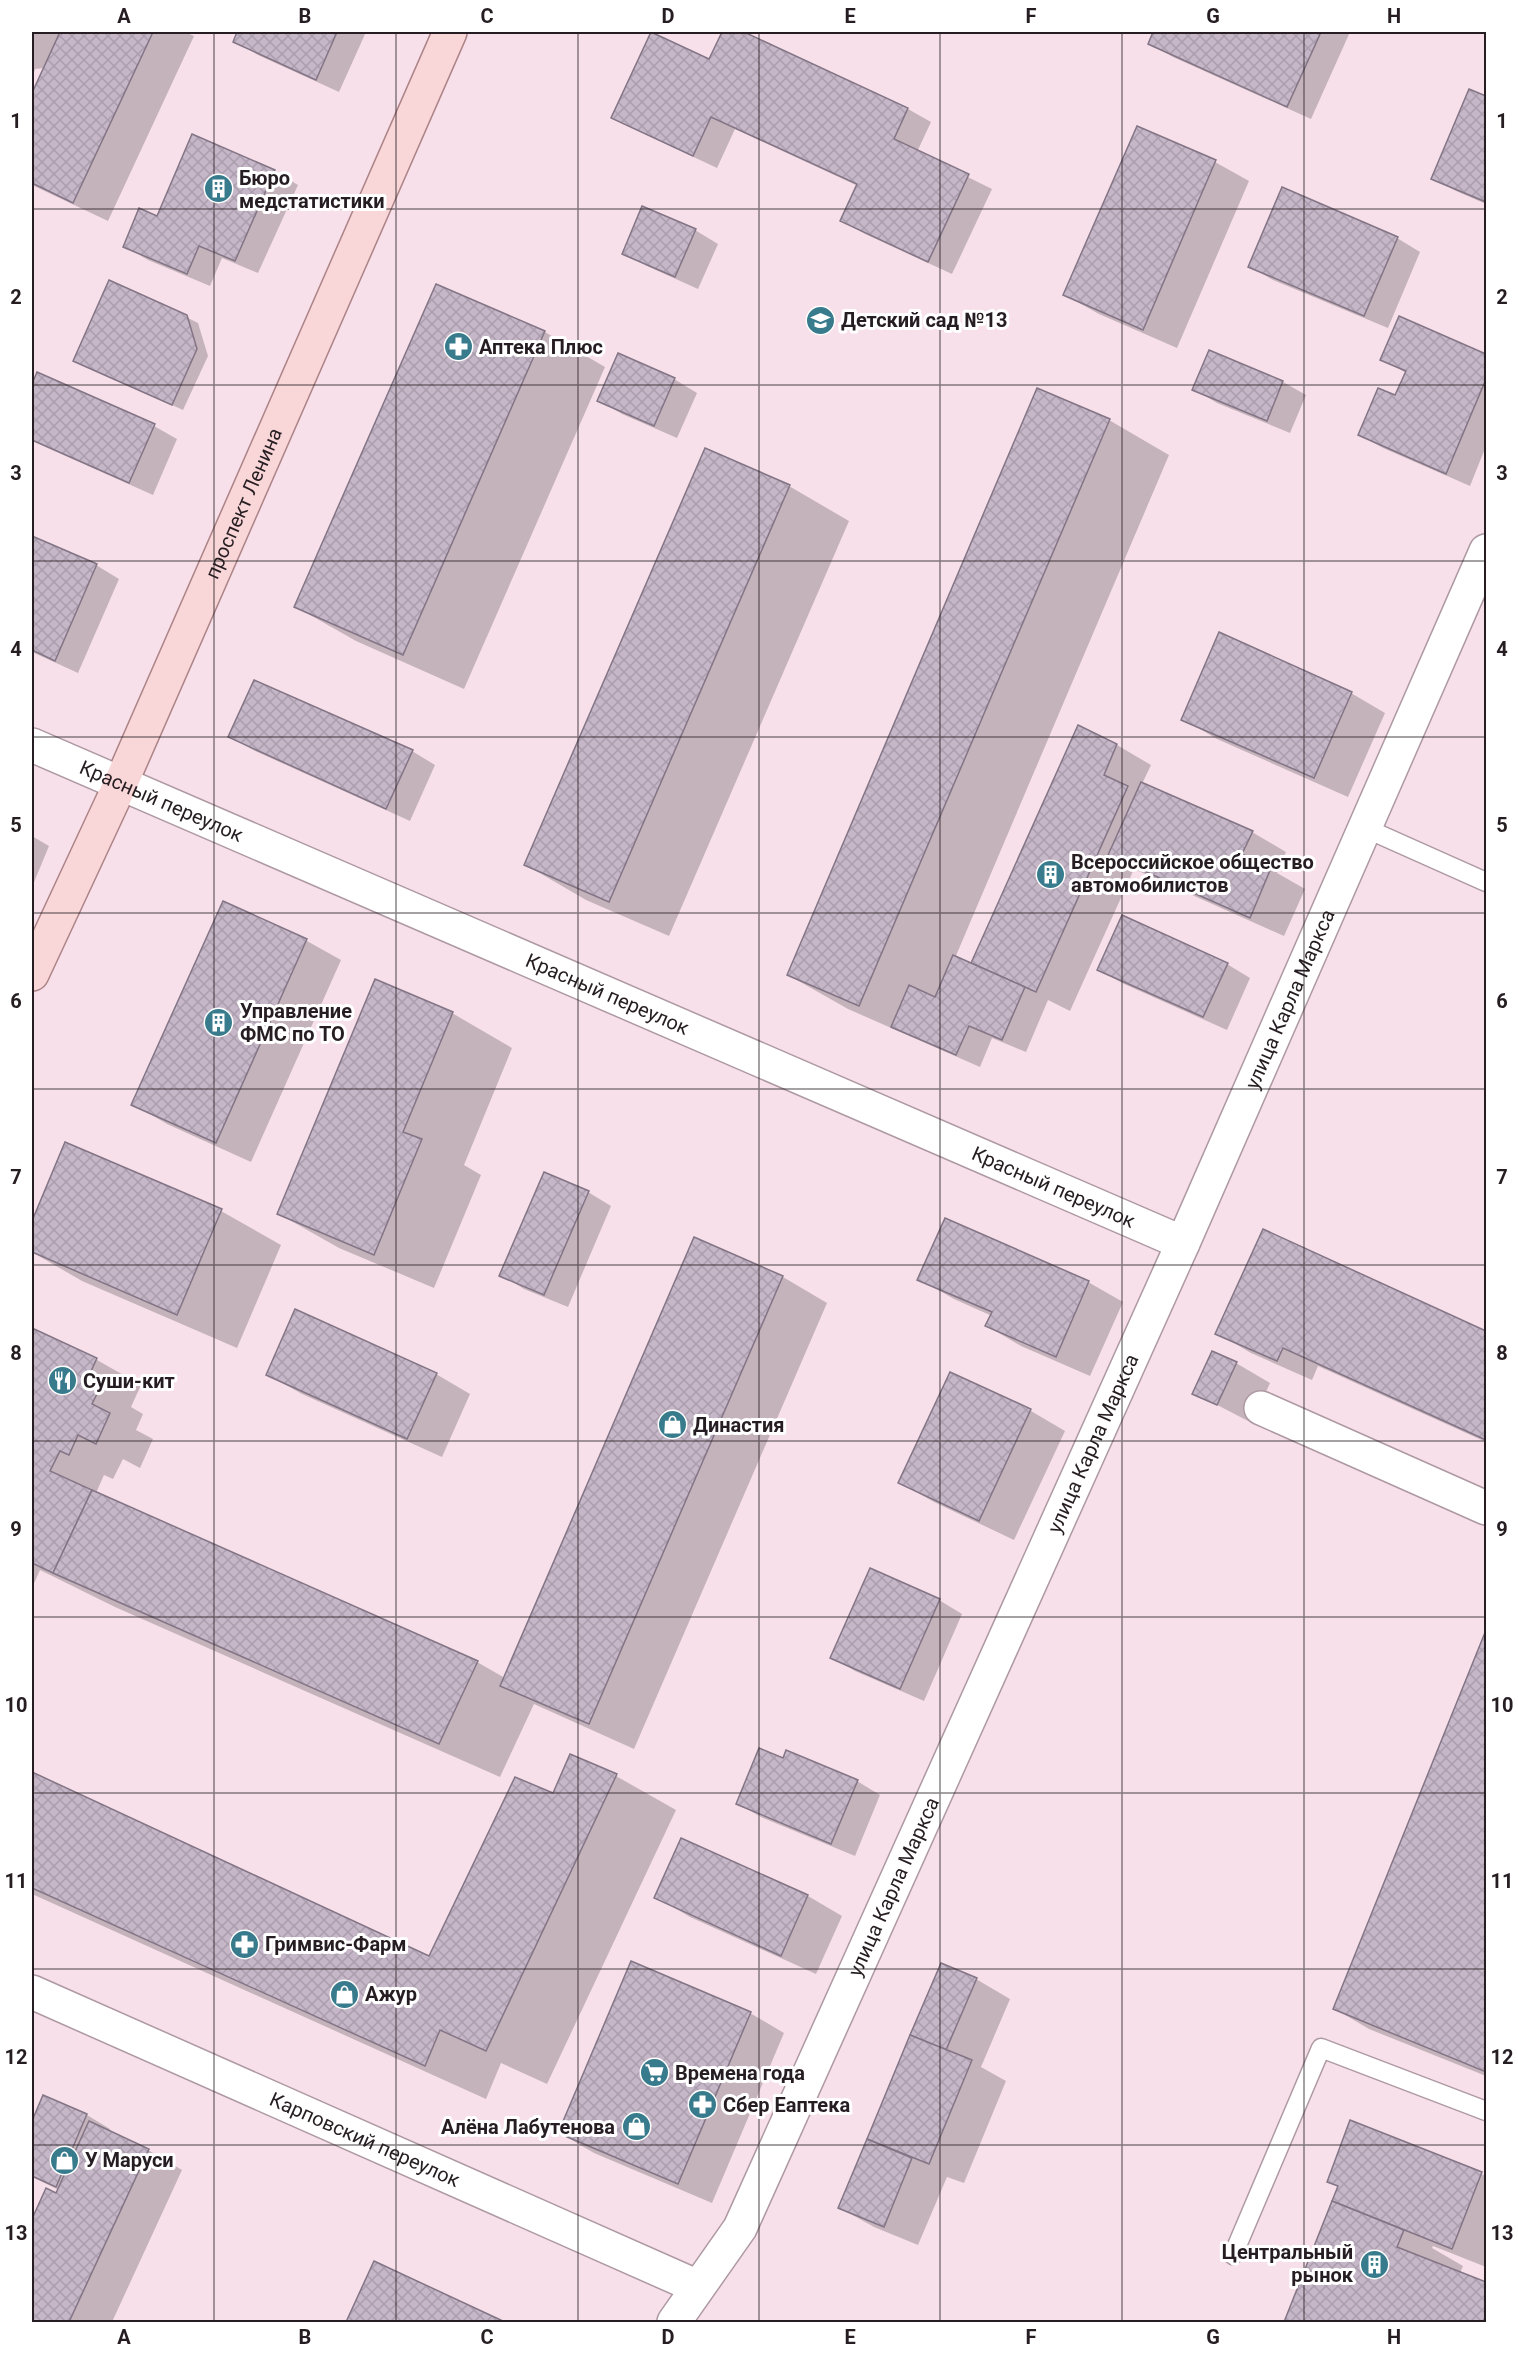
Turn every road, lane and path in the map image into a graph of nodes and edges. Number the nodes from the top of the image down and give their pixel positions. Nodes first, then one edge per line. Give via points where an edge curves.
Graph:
1 (450, 32) edge
2 (1485, 557) edge
3 (32, 745) edge
4 (120, 784) junction
5 (1365, 828) junction
6 (1486, 882) edge
7 (32, 974) edge
8 (1183, 1243) junction
9 (1261, 1408) dead end
10 (1486, 1508) edge
11 (32, 1992) edge
12 (1486, 2111) edge
13 (1233, 2255) dead end
14 (698, 2287) junction
15 (674, 2322) edge

1 - 4 main road, проспект Ленина
2 - 5 street, улица Карла Маркса
3 - 4 street, Красный переулок
4 - 7 main road, проспект Ленина
4 - 8 street, Красный переулок
5 - 6 lane
5 - 8 street, улица Карла Маркса
8 - 14 street, улица Карла Маркса via 740,2228
9 - 10 street
11 - 14 street, Карповский переулок
12 - 13 lane via 1321,2048
14 - 15 street, улица Карла Маркса

